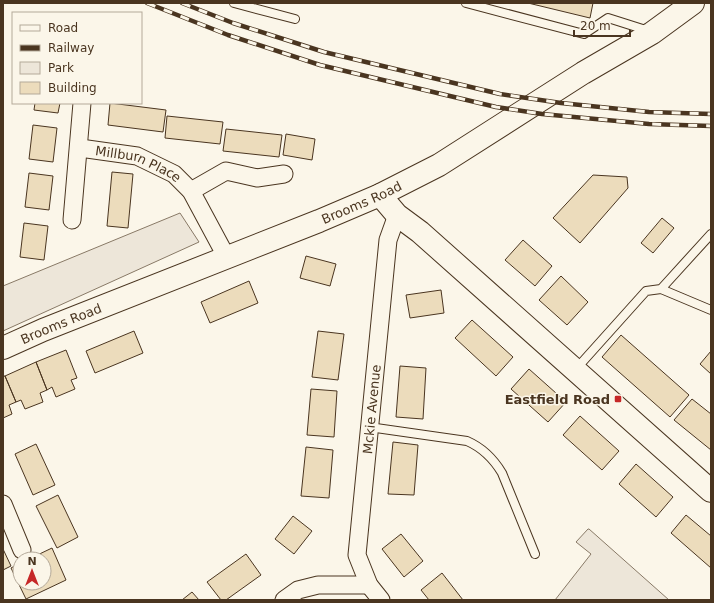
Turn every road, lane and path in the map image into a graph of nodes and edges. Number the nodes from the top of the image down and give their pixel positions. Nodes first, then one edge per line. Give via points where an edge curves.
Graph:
1 (234, 3) edge
2 (466, 3) edge
3 (693, 3) edge
4 (295, 19) dead end
5 (652, 33) junction
6 (82, 104) edge
7 (80, 148) junction
8 (284, 174) dead end
9 (191, 190) junction
10 (380, 195) junction
11 (397, 214) junction
12 (72, 220) dead end
13 (711, 234) edge
14 (227, 258) junction
15 (661, 289) junction
16 (711, 310) edge
17 (3, 348) edge
18 (576, 369) junction
19 (369, 427) junction
20 (711, 490) edge
21 (3, 504) edge
22 (22, 550) dead end
23 (535, 554) dead end
24 (369, 585) junction
25 (284, 600) edge
26 (381, 600) edge

1 - 4 lane
2 - 5 lane via 584,34 608,18
3 - 5 main road, Brooms Road
5 - 10 main road, Brooms Road via 439,165
6 - 7 street
7 - 9 street, Millburn Place via 137,156 174,174
7 - 12 street
8 - 9 street, Millburn Place via 257,178 226,170
9 - 14 street, Millburn Place
10 - 11 main road
10 - 14 main road, Brooms Road
11 - 18 main road
11 - 19 street, Mckie Avenue via 388,240
13 - 15 lane
14 - 17 main road, Brooms Road
15 - 16 lane
15 - 18 lane via 646,291
18 - 20 main road via 672,458
19 - 23 lane via 467,441 481,447 502,473
19 - 24 street, Mckie Avenue via 357,555
21 - 22 street
24 - 25 street via 318,585 298,590
24 - 26 street, Mckie Avenue

